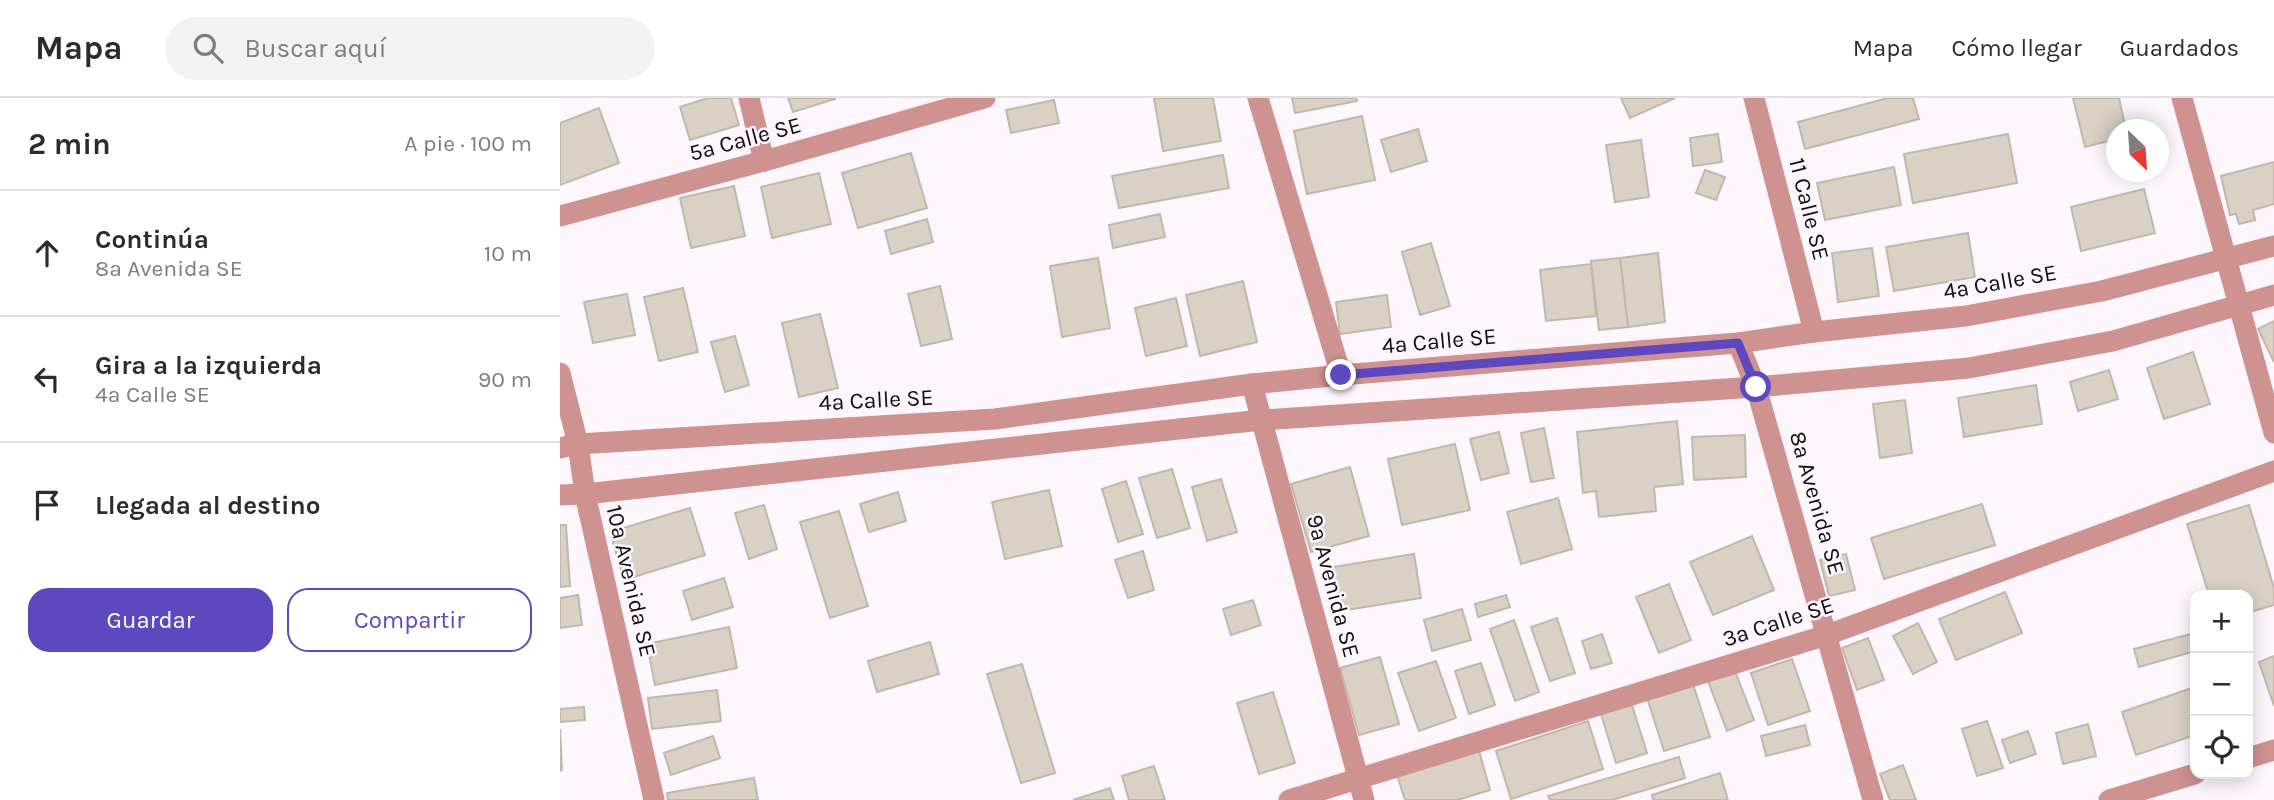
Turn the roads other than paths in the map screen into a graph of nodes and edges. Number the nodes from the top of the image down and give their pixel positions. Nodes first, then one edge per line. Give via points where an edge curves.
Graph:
1 (749, 98) edge
2 (985, 98) edge
3 (1258, 98) edge
4 (1754, 98) edge
5 (2182, 98) edge
6 (764, 161) junction
7 (560, 216) edge
8 (2274, 246) edge
9 (2225, 260) junction
10 (2274, 295) edge
11 (2238, 306) junction
12 (1814, 332) junction
13 (1738, 343) junction
14 (560, 373) edge
15 (1341, 375) junction
16 (1252, 384) junction
17 (1756, 387) junction
18 (1261, 420) junction
19 (2274, 433) edge
20 (569, 446) edge
21 (2274, 471) edge
22 (585, 494) junction
23 (560, 495) edge
24 (1827, 635) junction
25 (2274, 750) edge
26 (2253, 756) edge
27 (2190, 776) edge
28 (1358, 778) junction
29 (653, 800) edge
30 (1289, 800) edge
31 (1364, 800) edge
32 (1874, 800) edge
33 (2109, 800) edge

1 - 6 street
2 - 6 street, 5a Calle SE
3 - 15 street
4 - 12 street, 11 Calle SE
5 - 9 street
6 - 7 street, 5a Calle SE
8 - 9 street, 4a Calle SE
9 - 11 street
9 - 12 street, 4a Calle SE via 2102,291 1966,316
10 - 11 street
11 - 17 street via 2113,341 1969,368
11 - 19 street
12 - 13 street, 4a Calle SE
13 - 15 street, 4a Calle SE
13 - 17 street, 8a Avenida SE
14 - 20 street, 10a Avenida SE
15 - 16 street, 4a Calle SE
16 - 18 street, 9a Avenida SE
16 - 20 street, 4a Calle SE via 995,419
17 - 18 street
17 - 24 street, 8a Avenida SE
18 - 22 street
18 - 28 street, 9a Avenida SE
20 - 22 street, 10a Avenida SE
21 - 24 street, 3a Calle SE
22 - 23 street
22 - 29 street, 10a Avenida SE
24 - 28 street, 3a Calle SE
24 - 32 street, 8a Avenida SE
25 - 26 street
27 - 33 street
28 - 30 street, 3a Calle SE
28 - 31 street, 9a Avenida SE

